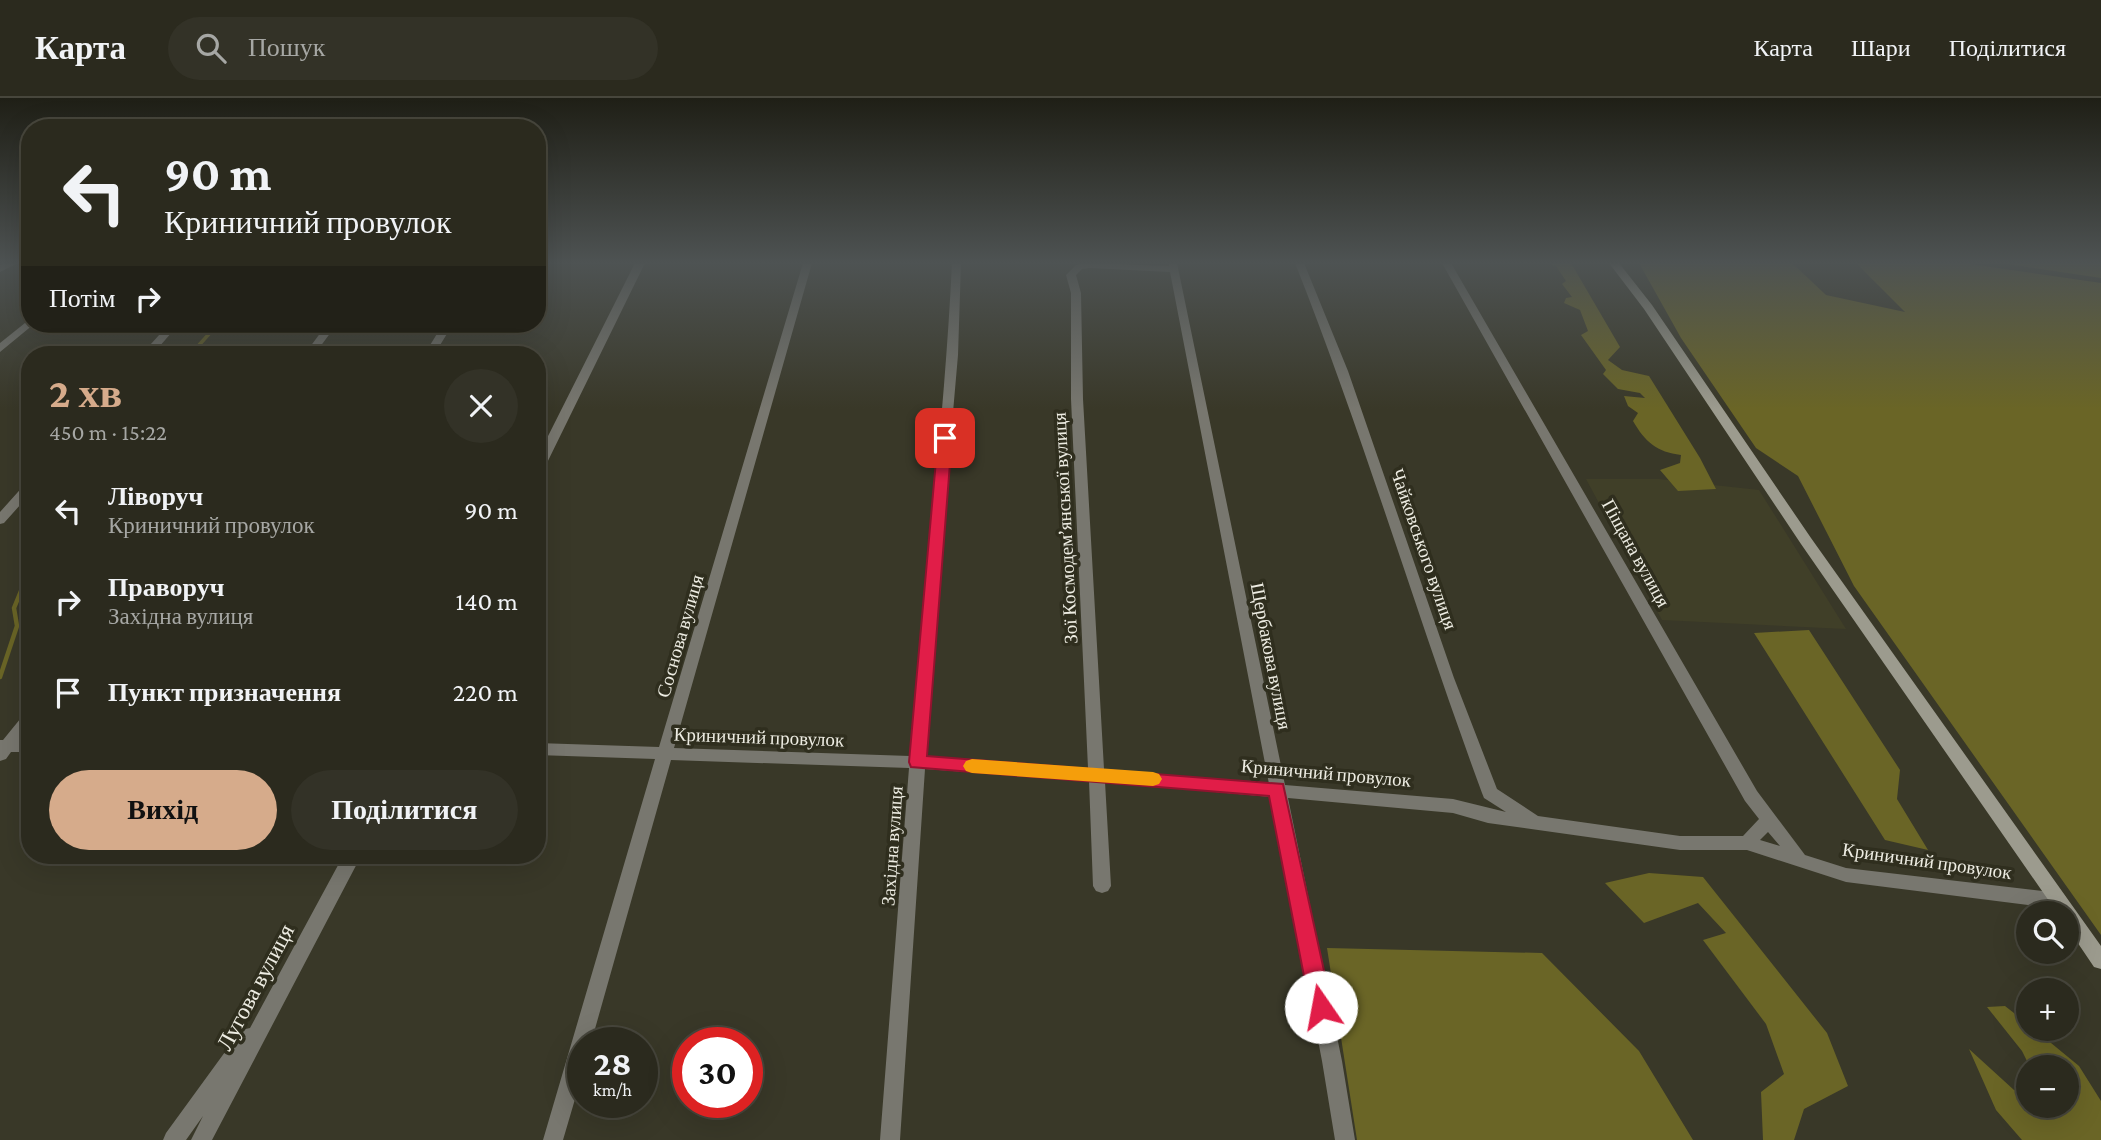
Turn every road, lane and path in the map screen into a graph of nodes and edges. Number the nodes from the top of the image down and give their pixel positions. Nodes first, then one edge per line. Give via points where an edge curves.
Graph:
1 (616, 312) edge
2 (793, 312) edge
3 (955, 312) edge
4 (1076, 312) edge
5 (1183, 312) edge
6 (1319, 312) edge
7 (1475, 312) edge
8 (1651, 312) edge
9 (21, 331) edge
10 (166, 333) edge
11 (154, 346) edge
12 (0, 349) edge
13 (546, 453) edge
14 (21, 496) edge
15 (0, 520) edge
16 (21, 727) edge
17 (21, 747) edge
18 (2, 749) edge
19 (546, 749) edge
20 (666, 755) junction
21 (918, 762) junction
22 (1097, 775) junction
23 (1276, 789) junction
24 (1490, 793) junction
25 (1453, 806) junction
26 (1769, 820) junction
27 (1539, 824) junction
28 (1747, 843) junction
29 (1798, 858) junction
30 (348, 864) edge
31 (1102, 886) dead end
32 (2059, 901) joint
33 (2079, 930) edge
34 (2101, 961) edge
35 (280, 993) junction
36 (173, 1140) edge
37 (201, 1140) edge
38 (553, 1140) edge
39 (890, 1140) edge
40 (1345, 1140) edge

1 - 13 street
2 - 20 street, Соснова вулиця
3 - 21 street, Західна вулиця
4 - 22 street, Зої Космодем’янської вулиця
5 - 23 street, Щербакова вулиця
6 - 24 street, Чайковського вулиця
7 - 26 street, Піщана вулиця via 1751,796
8 - 32 street
9 - 12 street
10 - 11 street
14 - 15 street
16 - 18 street
17 - 18 street
19 - 20 street, Криничний провулок
20 - 21 street, Криничний провулок
20 - 38 street, Соснова вулиця
21 - 22 street, Криничний провулок
21 - 39 street, Західна вулиця
22 - 23 street, Криничний провулок
22 - 31 street, Зої Космодем’янської вулиця
23 - 25 street, Криничний провулок
23 - 40 street, Щербакова вулиця
24 - 25 street via 1478,805
24 - 27 street
25 - 27 street, Криничний провулок
26 - 28 street
26 - 29 street, Піщана вулиця
27 - 28 street, Криничний провулок via 1680,843
28 - 29 street, Криничний провулок
29 - 32 street, Криничний провулок via 1846,874
30 - 35 street, Лугова вулиця
33 - 34 street
35 - 36 street
35 - 37 street, Лугова вулиця

